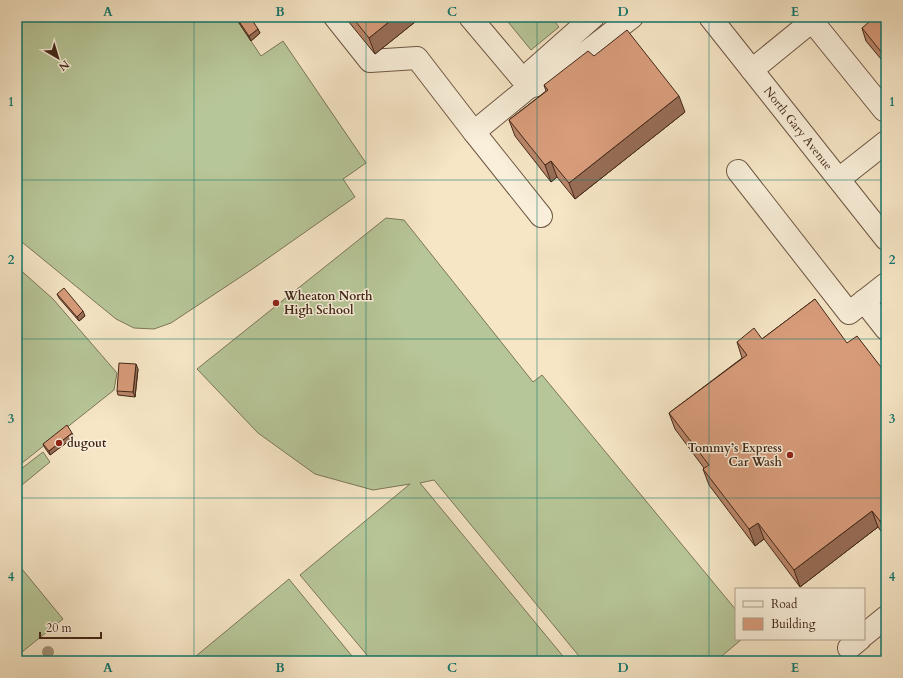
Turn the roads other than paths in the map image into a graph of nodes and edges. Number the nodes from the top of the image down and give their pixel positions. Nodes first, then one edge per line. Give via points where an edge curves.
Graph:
1 (335, 17) edge
2 (470, 17) edge
3 (593, 17) edge
4 (632, 17) edge
5 (710, 17) edge
6 (806, 21) edge
7 (608, 34) junction
8 (752, 70) junction
9 (529, 87) junction
10 (884, 110) dead end
11 (474, 132) junction
12 (886, 142) edge
13 (738, 172) dead end
14 (839, 179) junction
15 (541, 216) dead end
16 (886, 239) edge
17 (886, 284) edge
18 (864, 301) junction
19 (886, 329) edge
20 (886, 617) edge
21 (865, 634) edge

1 - 11 street via 370,61 417,58
2 - 9 street
3 - 7 street
3 - 9 street via 532,71
4 - 7 street
5 - 8 street, North Gary Avenue
6 - 8 street
6 - 10 street
7 - 9 street via 548,82
8 - 14 street, North Gary Avenue
9 - 11 street
11 - 15 street
12 - 14 street
13 - 18 street via 849,313
14 - 16 street, North Gary Avenue
17 - 18 street
18 - 19 street
20 - 21 street

